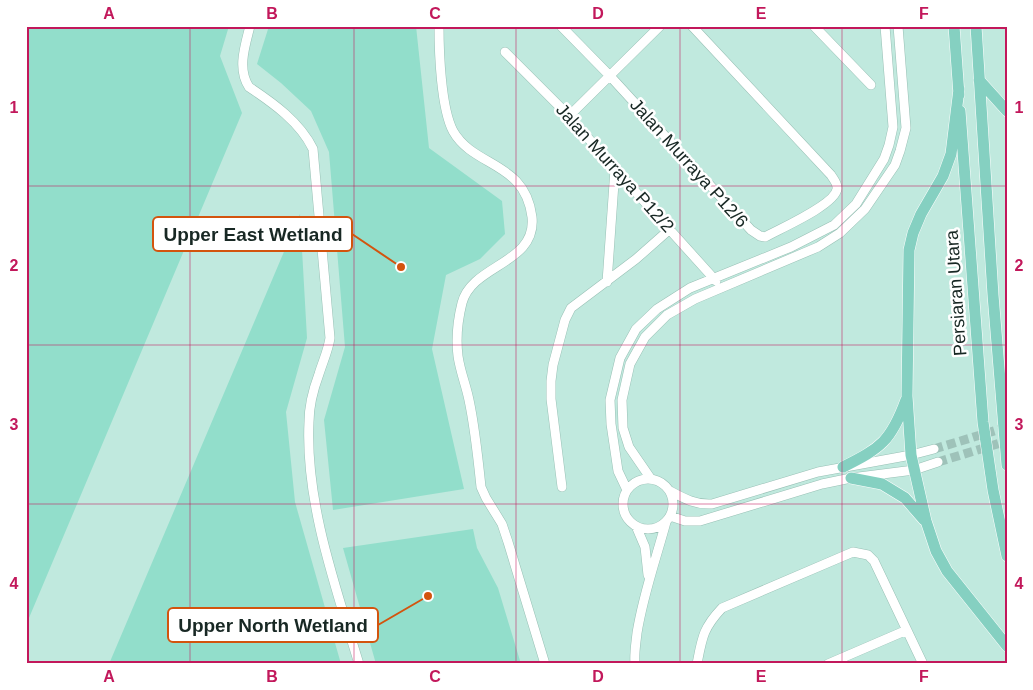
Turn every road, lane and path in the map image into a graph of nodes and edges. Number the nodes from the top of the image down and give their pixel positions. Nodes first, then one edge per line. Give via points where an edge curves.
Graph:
1 (250, 26) edge
2 (439, 26) edge
3 (561, 26) edge
4 (660, 26) edge
5 (692, 26) edge
6 (814, 26) edge
7 (885, 26) edge
8 (898, 26) edge
9 (954, 26) edge
10 (976, 26) edge
11 (505, 52) dead end
12 (610, 76) junction
13 (979, 80) junction
14 (871, 85) dead end
15 (958, 89) junction
16 (1007, 111) edge
17 (570, 116) junction
18 (615, 169) junction
19 (670, 229) junction
20 (714, 278) junction
21 (607, 282) junction
22 (720, 288) junction
23 (907, 396) junction
24 (934, 449) tunnel mouth
25 (911, 455) junction
26 (938, 462) tunnel mouth
27 (1007, 465) edge
28 (843, 467) junction
29 (914, 470) junction
30 (851, 478) junction
31 (651, 479) junction
32 (562, 487) dead end
33 (627, 490) junction
34 (670, 491) junction
35 (668, 519) junction
36 (926, 521) junction
37 (636, 526) junction
38 (1007, 556) edge
39 (648, 582) junction
40 (907, 630) junction
41 (1007, 646) edge
42 (359, 664) edge
43 (545, 664) edge
44 (635, 664) edge
45 (697, 664) edge
46 (828, 664) edge
47 (923, 664) edge

1 - 42 street via 243,62 248,88 296,124 313,149 330,338 312,397 308,450 312,486 329,562
2 - 43 street via 439,55 447,118 465,146 504,170 524,190 532,216 532,231 525,245 476,279 462,301 458,356 470,400 481,487 502,524
3 - 12 street
4 - 12 street
5 - 12 street, Jalan Murraya P12/6 via 837,184 834,197 802,220 765,237 751,230
6 - 14 street
7 - 20 street via 893,127 884,159 856,204 834,225 791,247
8 - 22 street via 906,128 900,151 886,179 865,209 840,234 818,247
9 - 15 main road, Persiaran Utara
10 - 13 main road, Persiaran Utara
11 - 17 street, Jalan Murraya P12/2
12 - 17 street
13 - 16 main road
13 - 27 main road, Persiaran Utara
15 - 23 main road via 951,154 943,176 921,214 909,250
15 - 38 main road, Persiaran Utara via 984,422 993,490
17 - 18 street, Jalan Murraya P12/2
18 - 19 street, Jalan Murraya P12/2
18 - 21 street
19 - 20 street, Jalan Murraya P12/2
19 - 21 street
20 - 22 street, Jalan Murraya P12/2
20 - 33 street via 690,288 657,309 636,329 620,358 610,400 611,424 618,471
21 - 32 street via 571,308 553,365 551,399
22 - 31 street via 667,315 646,337 630,364 622,400 623,428 629,447
23 - 25 main road
23 - 28 main road via 887,439 872,452
24 - 25 street
25 - 28 street
25 - 29 main road
26 - 29 street
28 - 34 street via 712,504 692,502
29 - 30 street
29 - 36 main road
30 - 35 street via 700,521
30 - 36 main road via 882,484 906,498
31 - 33 street via 638,481
31 - 34 street
33 - 37 street via 623,505 625,513
34 - 35 street via 673,503
35 - 37 street via 660,526 648,529
35 - 39 street
36 - 41 main road via 936,551 948,571
37 - 39 street via 648,560
39 - 44 street
40 - 45 street via 874,561 868,555 853,552 722,608 709,621
40 - 46 street
40 - 47 street

